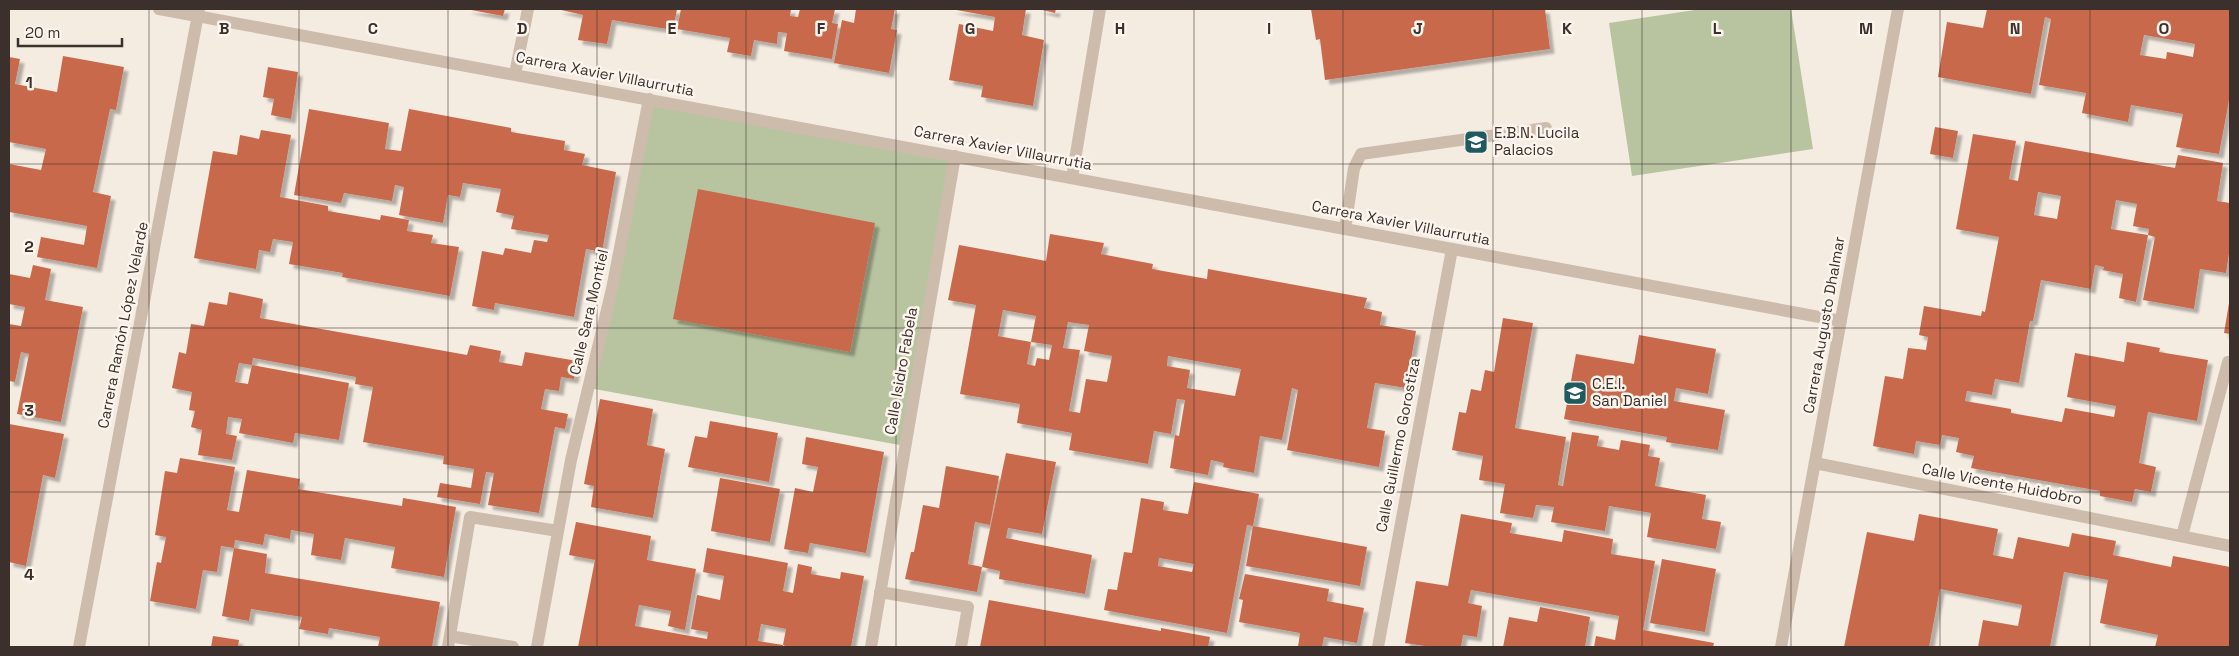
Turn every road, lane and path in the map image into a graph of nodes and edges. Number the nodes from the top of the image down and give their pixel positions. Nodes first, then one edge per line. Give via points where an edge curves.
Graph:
1 (159, 9) edge
2 (528, 9) edge
3 (1100, 9) edge
4 (1898, 9) edge
5 (198, 12) edge
6 (515, 74) junction
7 (649, 98) junction
8 (1546, 128) dead end
9 (955, 156) junction
10 (1072, 178) junction
11 (1345, 228) junction
12 (1452, 249) junction
13 (1841, 320) junction
14 (2230, 362) edge
15 (1815, 463) junction
16 (558, 531) junction
17 (2182, 536) junction
18 (2230, 546) edge
19 (880, 592) junction
20 (449, 642) edge
21 (79, 647) edge
22 (513, 647) edge
23 (537, 647) edge
24 (871, 647) edge
25 (961, 647) edge
26 (1378, 647) edge
27 (1781, 647) edge

1 - 5 street, Carrera Xavier Villaurrutia
2 - 6 street
3 - 10 street
4 - 13 street, Carrera Augusto Dhalmar
5 - 6 street, Carrera Xavier Villaurrutia
5 - 21 street, Carrera Ramón López Velarde
6 - 7 street, Carrera Xavier Villaurrutia
7 - 9 street, Carrera Xavier Villaurrutia
7 - 16 street, Calle Sara Montiel via 615,272 571,460
8 - 11 street via 1361,154 1354,168
9 - 10 street, Carrera Xavier Villaurrutia
9 - 19 street, Calle Isidro Fabela
10 - 11 street, Carrera Xavier Villaurrutia
11 - 12 street, Carrera Xavier Villaurrutia
12 - 13 street, Carrera Xavier Villaurrutia
12 - 26 street, Calle Guillermo Gorostiza
13 - 15 street, Carrera Augusto Dhalmar
14 - 17 street
15 - 17 street, Calle Vicente Huidobro
15 - 27 street, Carrera Augusto Dhalmar
16 - 20 street via 470,517
16 - 23 street, Calle Sara Montiel
17 - 18 street, Calle Vicente Huidobro
19 - 24 street, Calle Isidro Fabela
19 - 25 street via 968,608
20 - 22 street

